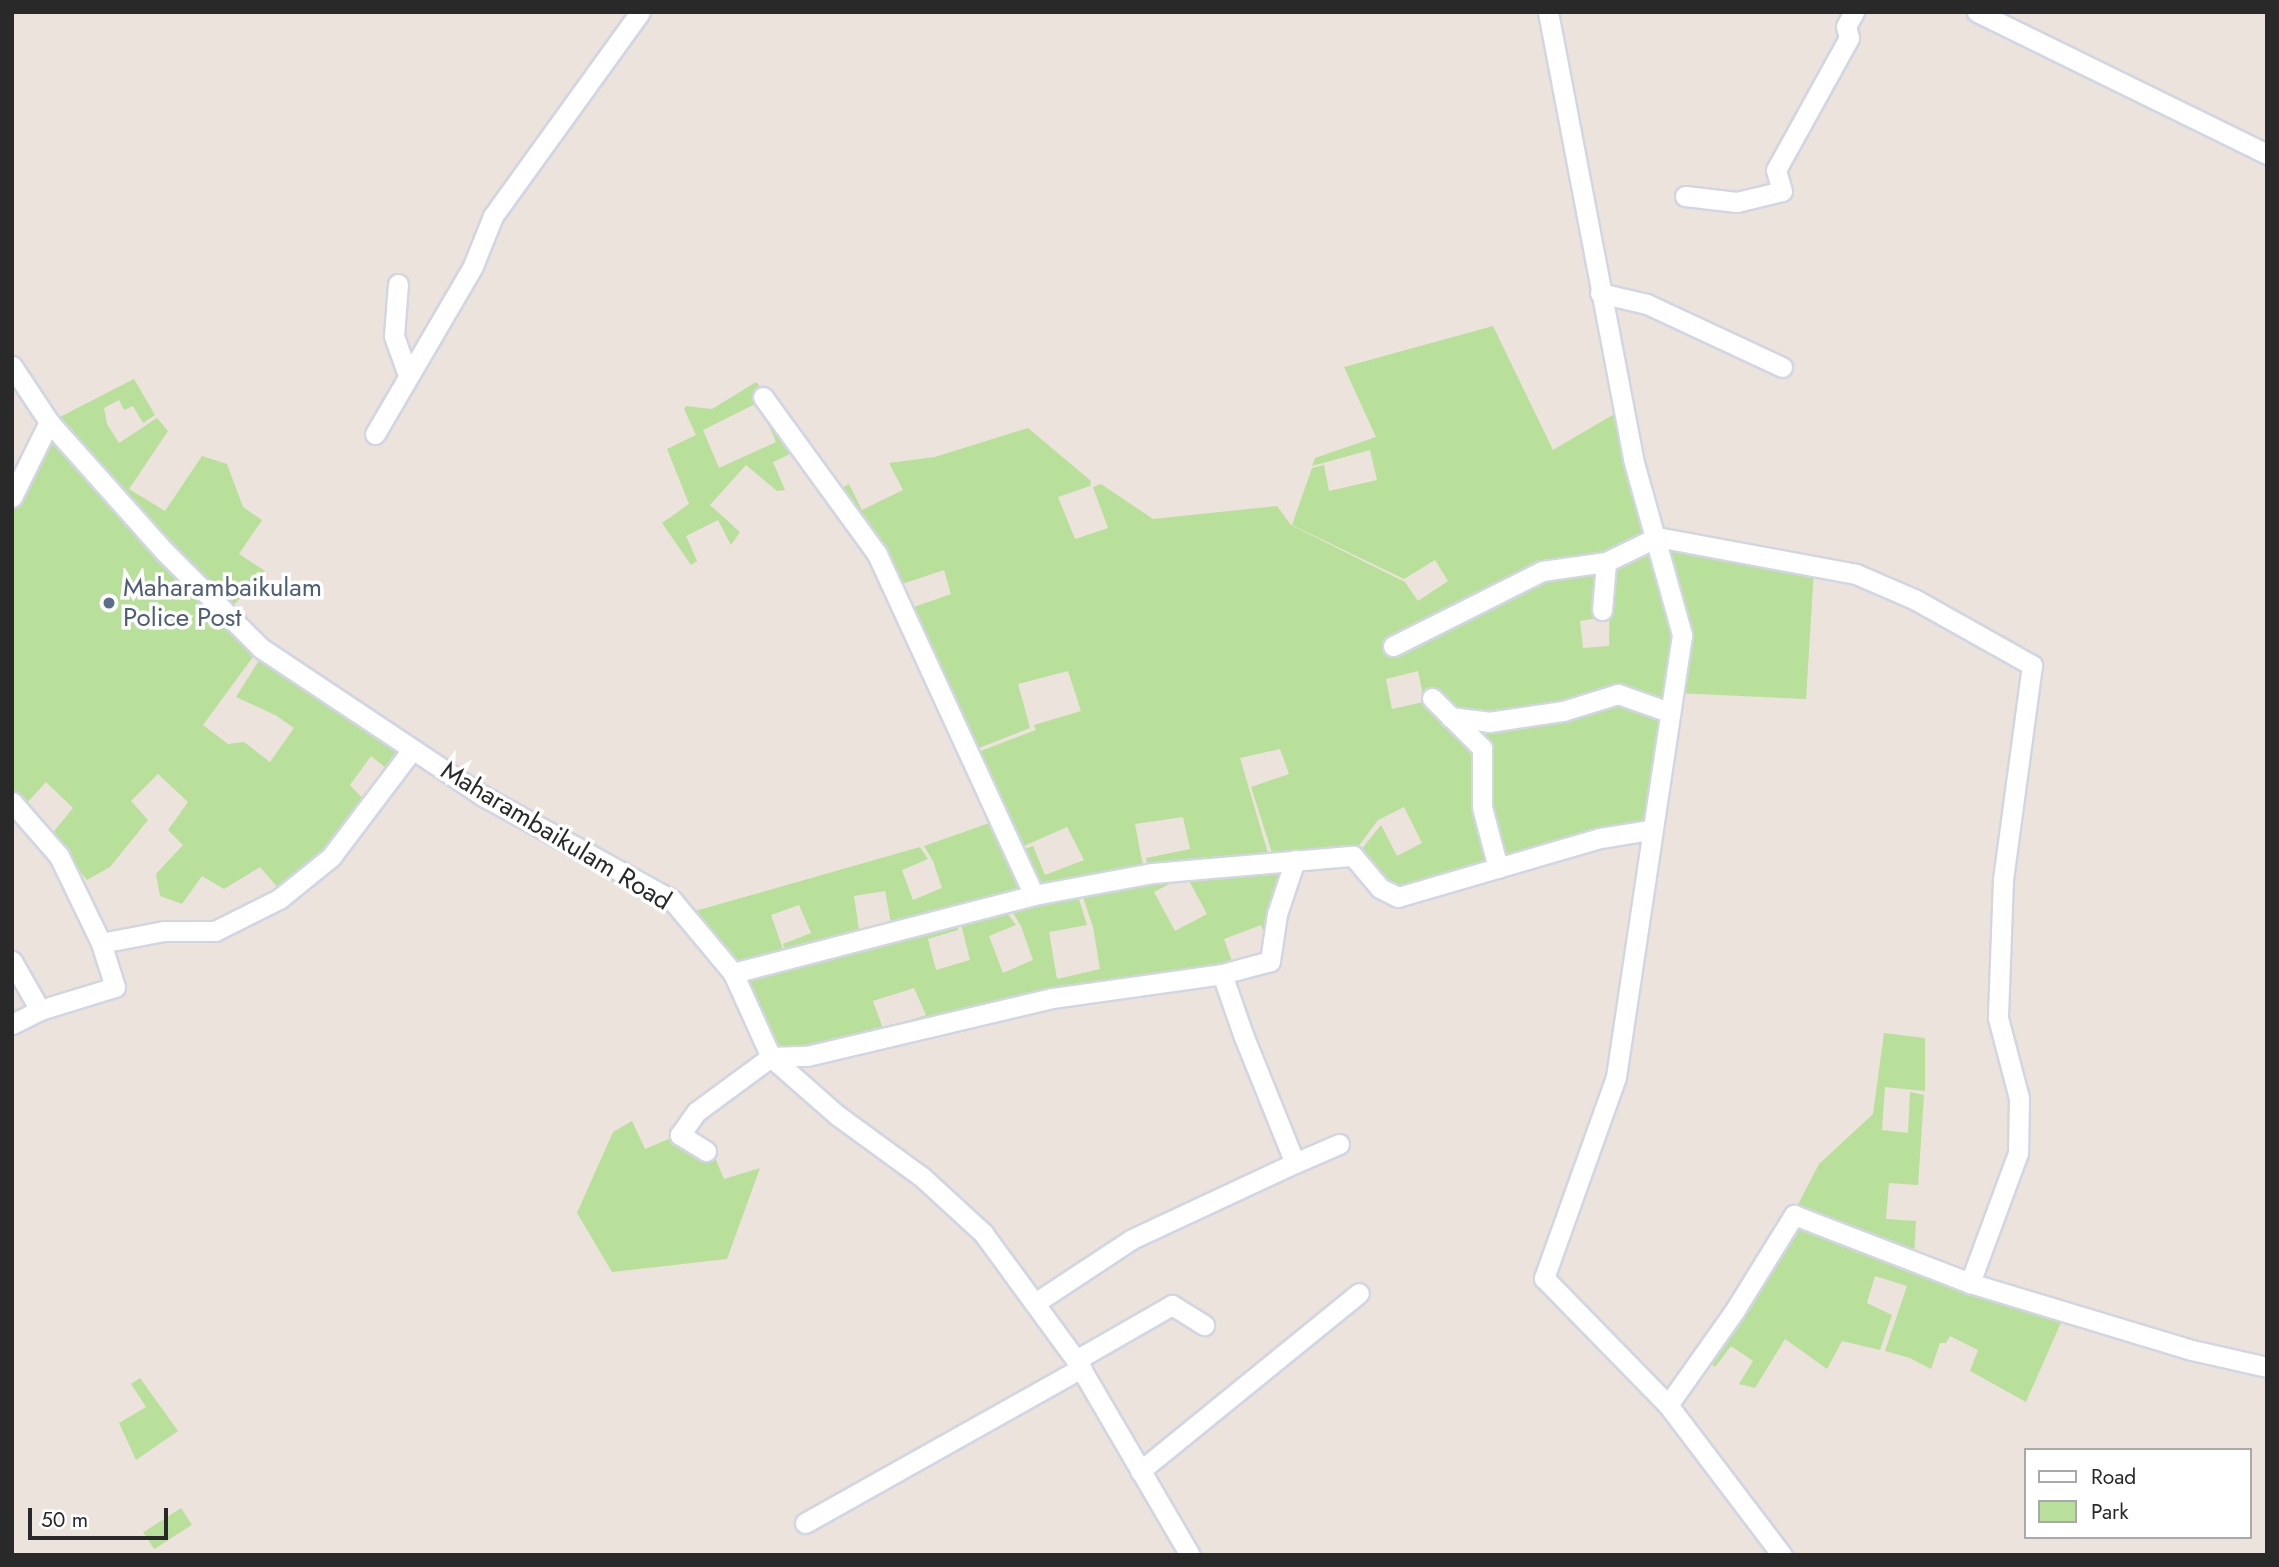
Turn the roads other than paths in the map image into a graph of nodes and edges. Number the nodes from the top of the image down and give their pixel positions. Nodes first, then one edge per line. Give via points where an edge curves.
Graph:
1 (640, 12) edge
2 (1548, 12) edge
3 (1854, 12) edge
4 (1977, 12) edge
5 (2267, 154) edge
6 (1685, 196) dead end
7 (398, 284) dead end
8 (1600, 293) junction
9 (12, 366) edge
10 (1782, 368) dead end
11 (408, 375) junction
12 (763, 397) dead end
13 (49, 422) junction
14 (375, 434) dead end
15 (12, 497) edge
16 (1657, 537) junction
17 (1606, 562) junction
18 (1602, 610) dead end
19 (1394, 646) dead end
20 (1432, 698) dead end
21 (1669, 712) junction
22 (1450, 717) junction
23 (412, 750) junction
24 (12, 802) edge
25 (1650, 830) junction
26 (1295, 860) junction
27 (1498, 868) junction
28 (1034, 895) junction
29 (101, 943) junction
30 (12, 961) edge
31 (733, 973) junction
32 (1223, 974) junction
33 (40, 1010) junction
34 (12, 1024) edge
35 (771, 1057) junction
36 (1339, 1144) dead end
37 (706, 1151) dead end
38 (1295, 1163) junction
39 (1970, 1283) junction
40 (1359, 1293) dead end
41 (1035, 1303) junction
42 (1204, 1325) dead end
43 (1079, 1364) junction
44 (2267, 1367) edge
45 (1668, 1405) junction
46 (1140, 1471) junction
47 (805, 1523) dead end
48 (1190, 1555) edge
49 (1782, 1555) edge

1 - 11 street via 493,216 472,266
2 - 8 street
3 - 6 street via 1846,26 1849,37 1776,170 1782,191 1737,202
4 - 5 street
7 - 11 street via 394,336
8 - 10 street via 1647,304
8 - 16 street via 1633,459
9 - 13 street, Maharambaikulam Road
11 - 14 street
12 - 28 street via 877,554
13 - 15 street
13 - 23 street, Maharambaikulam Road via 165,552 261,648
16 - 17 street
16 - 21 street via 1682,635
16 - 39 street via 1856,574 1916,600 2032,665 2003,880 1998,1004 2019,1098 2018,1153
17 - 18 street
17 - 19 street via 1542,571
20 - 22 street
21 - 22 street via 1618,694 1563,711 1489,722
21 - 25 street
22 - 27 street via 1482,748 1482,807
23 - 29 street via 331,857 279,899 215,932 164,931
23 - 31 street, Maharambaikulam Road via 483,796 672,900
24 - 29 street via 59,856
25 - 27 street via 1600,838
25 - 45 street via 1616,1077 1544,1278
26 - 27 street via 1353,856 1380,888 1398,897
26 - 28 street via 1153,873
26 - 32 street via 1277,914 1270,961
28 - 31 street
29 - 33 street via 115,987
30 - 33 street
31 - 35 street, Maharambaikulam Road
32 - 35 street via 1052,998 807,1056
32 - 38 street
33 - 34 street
35 - 37 street via 696,1112 681,1135
35 - 41 street, Maharambaikulam Road via 837,1115 922,1177 983,1233
36 - 38 street
38 - 41 street via 1132,1239
39 - 44 street via 2192,1350
39 - 45 street via 1794,1215
40 - 46 street
41 - 43 street, Maharambaikulam Road
42 - 43 street via 1172,1305
43 - 46 street, Maharambaikulam Road
43 - 47 street
45 - 49 street
46 - 48 street, Maharambaikulam Road

